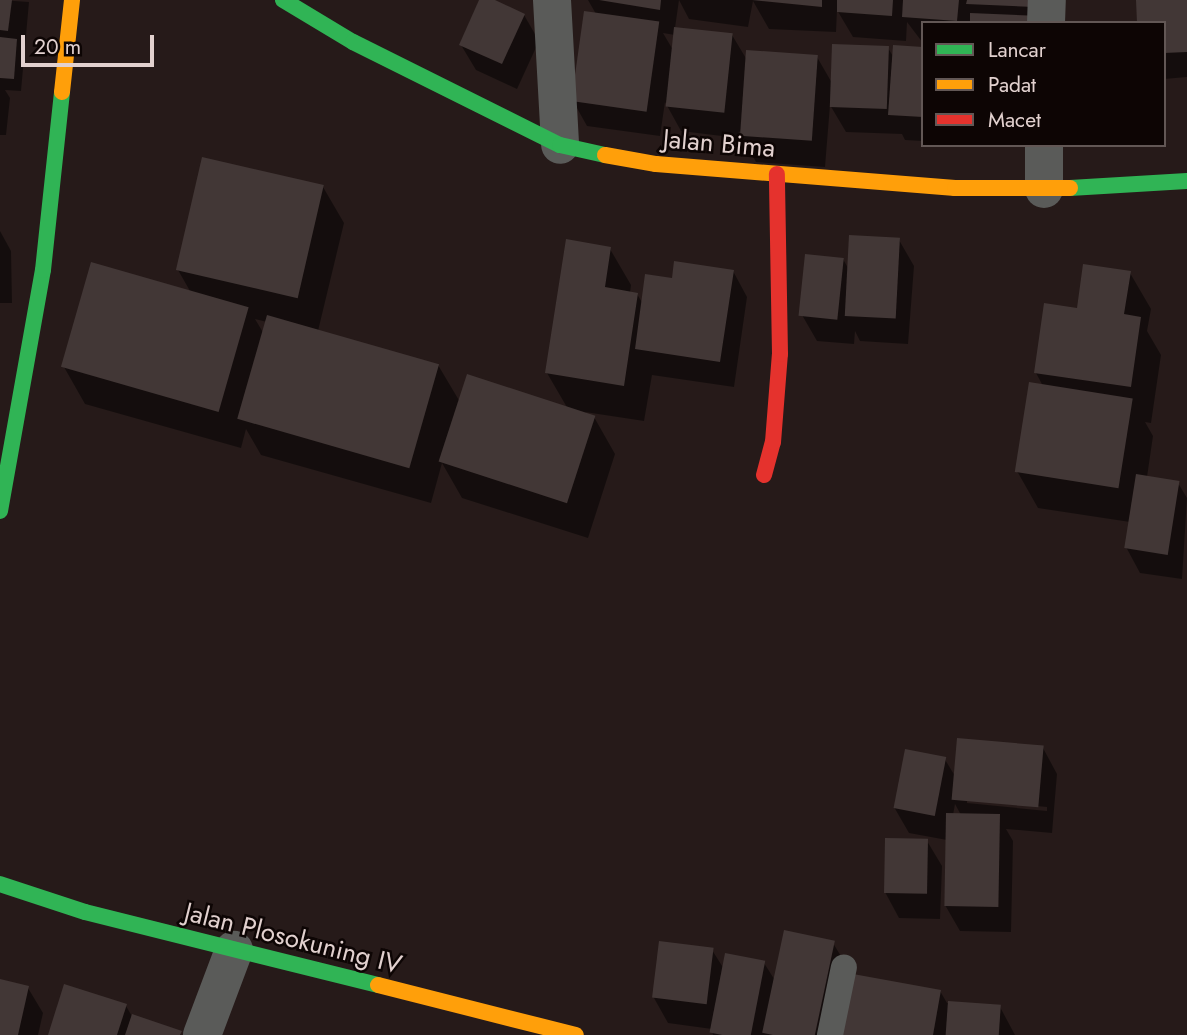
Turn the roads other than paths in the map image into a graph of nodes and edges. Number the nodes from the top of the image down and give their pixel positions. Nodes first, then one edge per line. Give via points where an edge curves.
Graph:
1 (72, 0) edge
2 (284, 0) edge
3 (552, 0) edge
4 (1046, 0) edge
5 (1046, 21) edge
6 (560, 145) junction
7 (1044, 147) edge
8 (777, 174) junction
9 (1187, 181) edge
10 (1044, 189) junction
11 (764, 475) dead end
12 (0, 511) edge
13 (0, 884) edge
14 (234, 950) junction
15 (844, 967) dead end
16 (202, 1035) edge
17 (576, 1035) edge
18 (830, 1035) edge

1 - 12 street via 43,270
2 - 6 street, Jalan Bima via 353,41
3 - 6 street
4 - 5 street
6 - 8 street, Jalan Bima via 656,164
7 - 10 street
8 - 10 street, Jalan Bima via 955,188
8 - 11 street via 780,367 773,442
9 - 10 street, Jalan Bima
13 - 14 street, Jalan Plosokuning IV via 85,912
14 - 16 street
14 - 17 street, Jalan Plosokuning IV
15 - 18 lane

